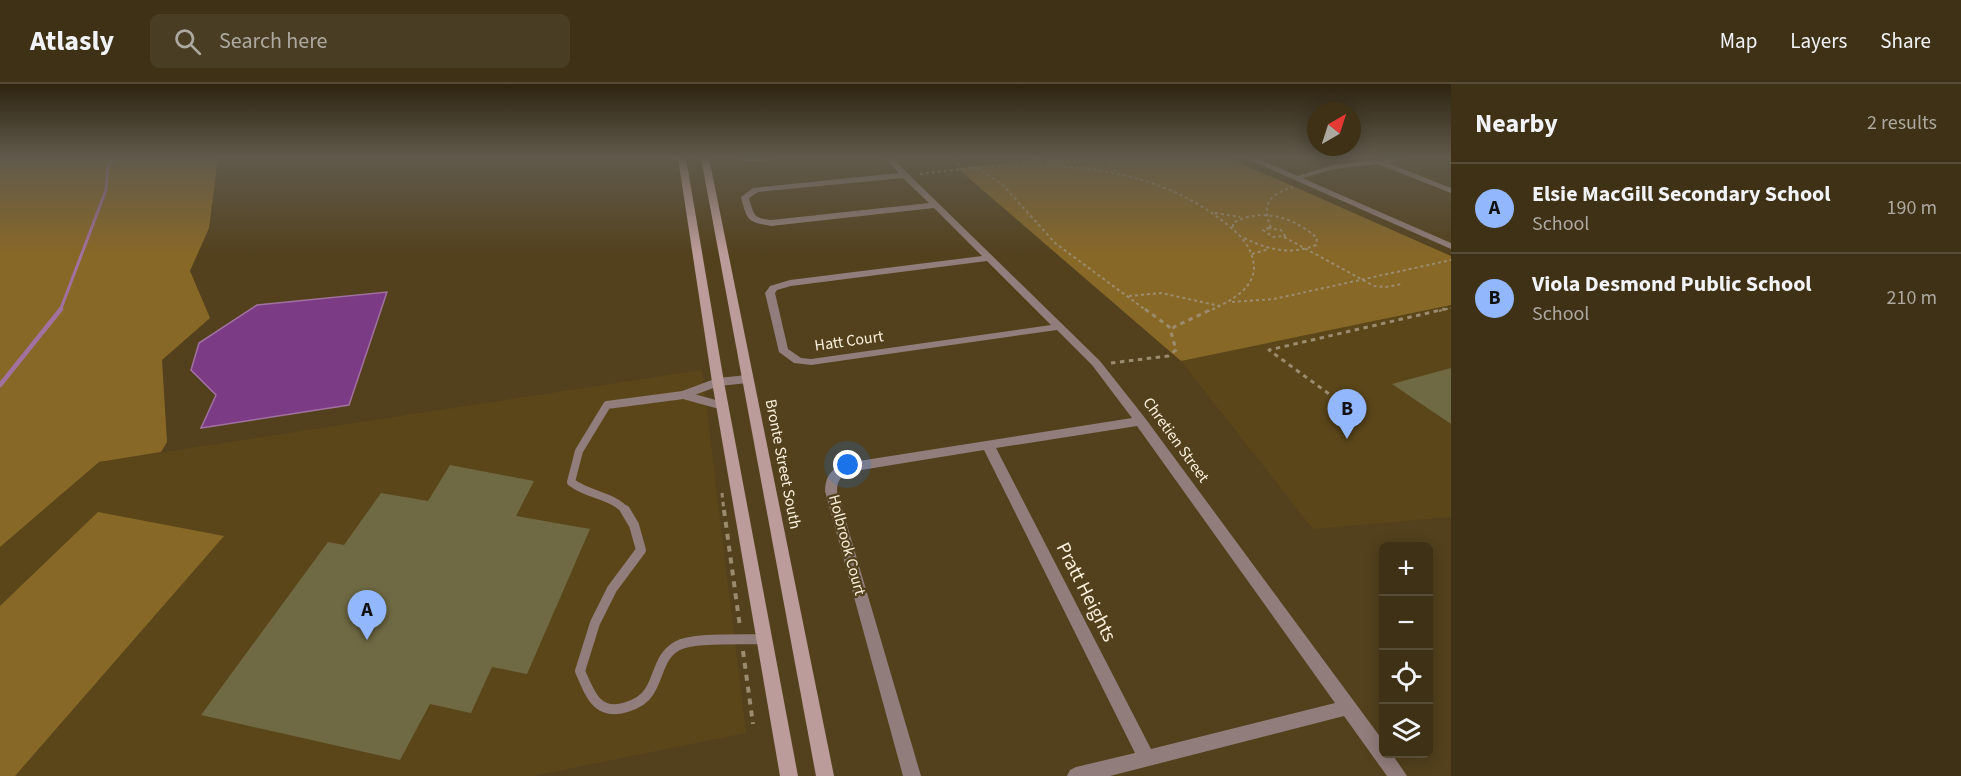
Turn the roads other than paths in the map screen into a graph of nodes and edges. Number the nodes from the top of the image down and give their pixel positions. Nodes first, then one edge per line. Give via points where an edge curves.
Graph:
1 (687, 190) edge
2 (711, 190) edge
3 (756, 190) edge
4 (920, 190) edge
5 (1316, 190) edge
6 (935, 205) junction
7 (1451, 246) edge
8 (989, 258) junction
9 (1059, 327) junction
10 (748, 380) junction
11 (718, 381) junction
12 (683, 395) junction
13 (723, 406) junction
14 (1141, 421) junction
15 (988, 445) junction
16 (764, 639) junction
17 (1348, 707) junction
18 (1146, 757) junction
19 (789, 776) edge
20 (825, 776) edge
21 (912, 776) edge
22 (1076, 776) edge
23 (1398, 776) edge

1 - 11 main road
2 - 10 main road, Bronte Street South
3 - 6 street via 745,197 750,216 771,224
4 - 6 street, Chretien Street
5 - 7 street
6 - 8 street, Chretien Street
8 - 9 street, Chretien Street
8 - 9 street, Hatt Court via 773,288 770,293 783,350 798,361 812,362
9 - 14 street, Chretien Street via 1096,363
10 - 11 lane
10 - 20 main road, Bronte Street South
11 - 12 lane
11 - 13 main road
12 - 13 lane
12 - 16 lane via 607,405 571,467 571,482 583,492 606,496 624,508 636,526 640,550 612,589 595,623 580,672 596,704 613,711 634,707 648,695 662,659 679,645
13 - 16 main road
14 - 15 street, Holbrook Court
14 - 17 street, Chretien Street
15 - 18 street, Pratt Heights
15 - 21 street, Holbrook Court via 846,468 831,481
16 - 19 main road
17 - 18 street
17 - 23 street, Chretien Street
18 - 22 street

